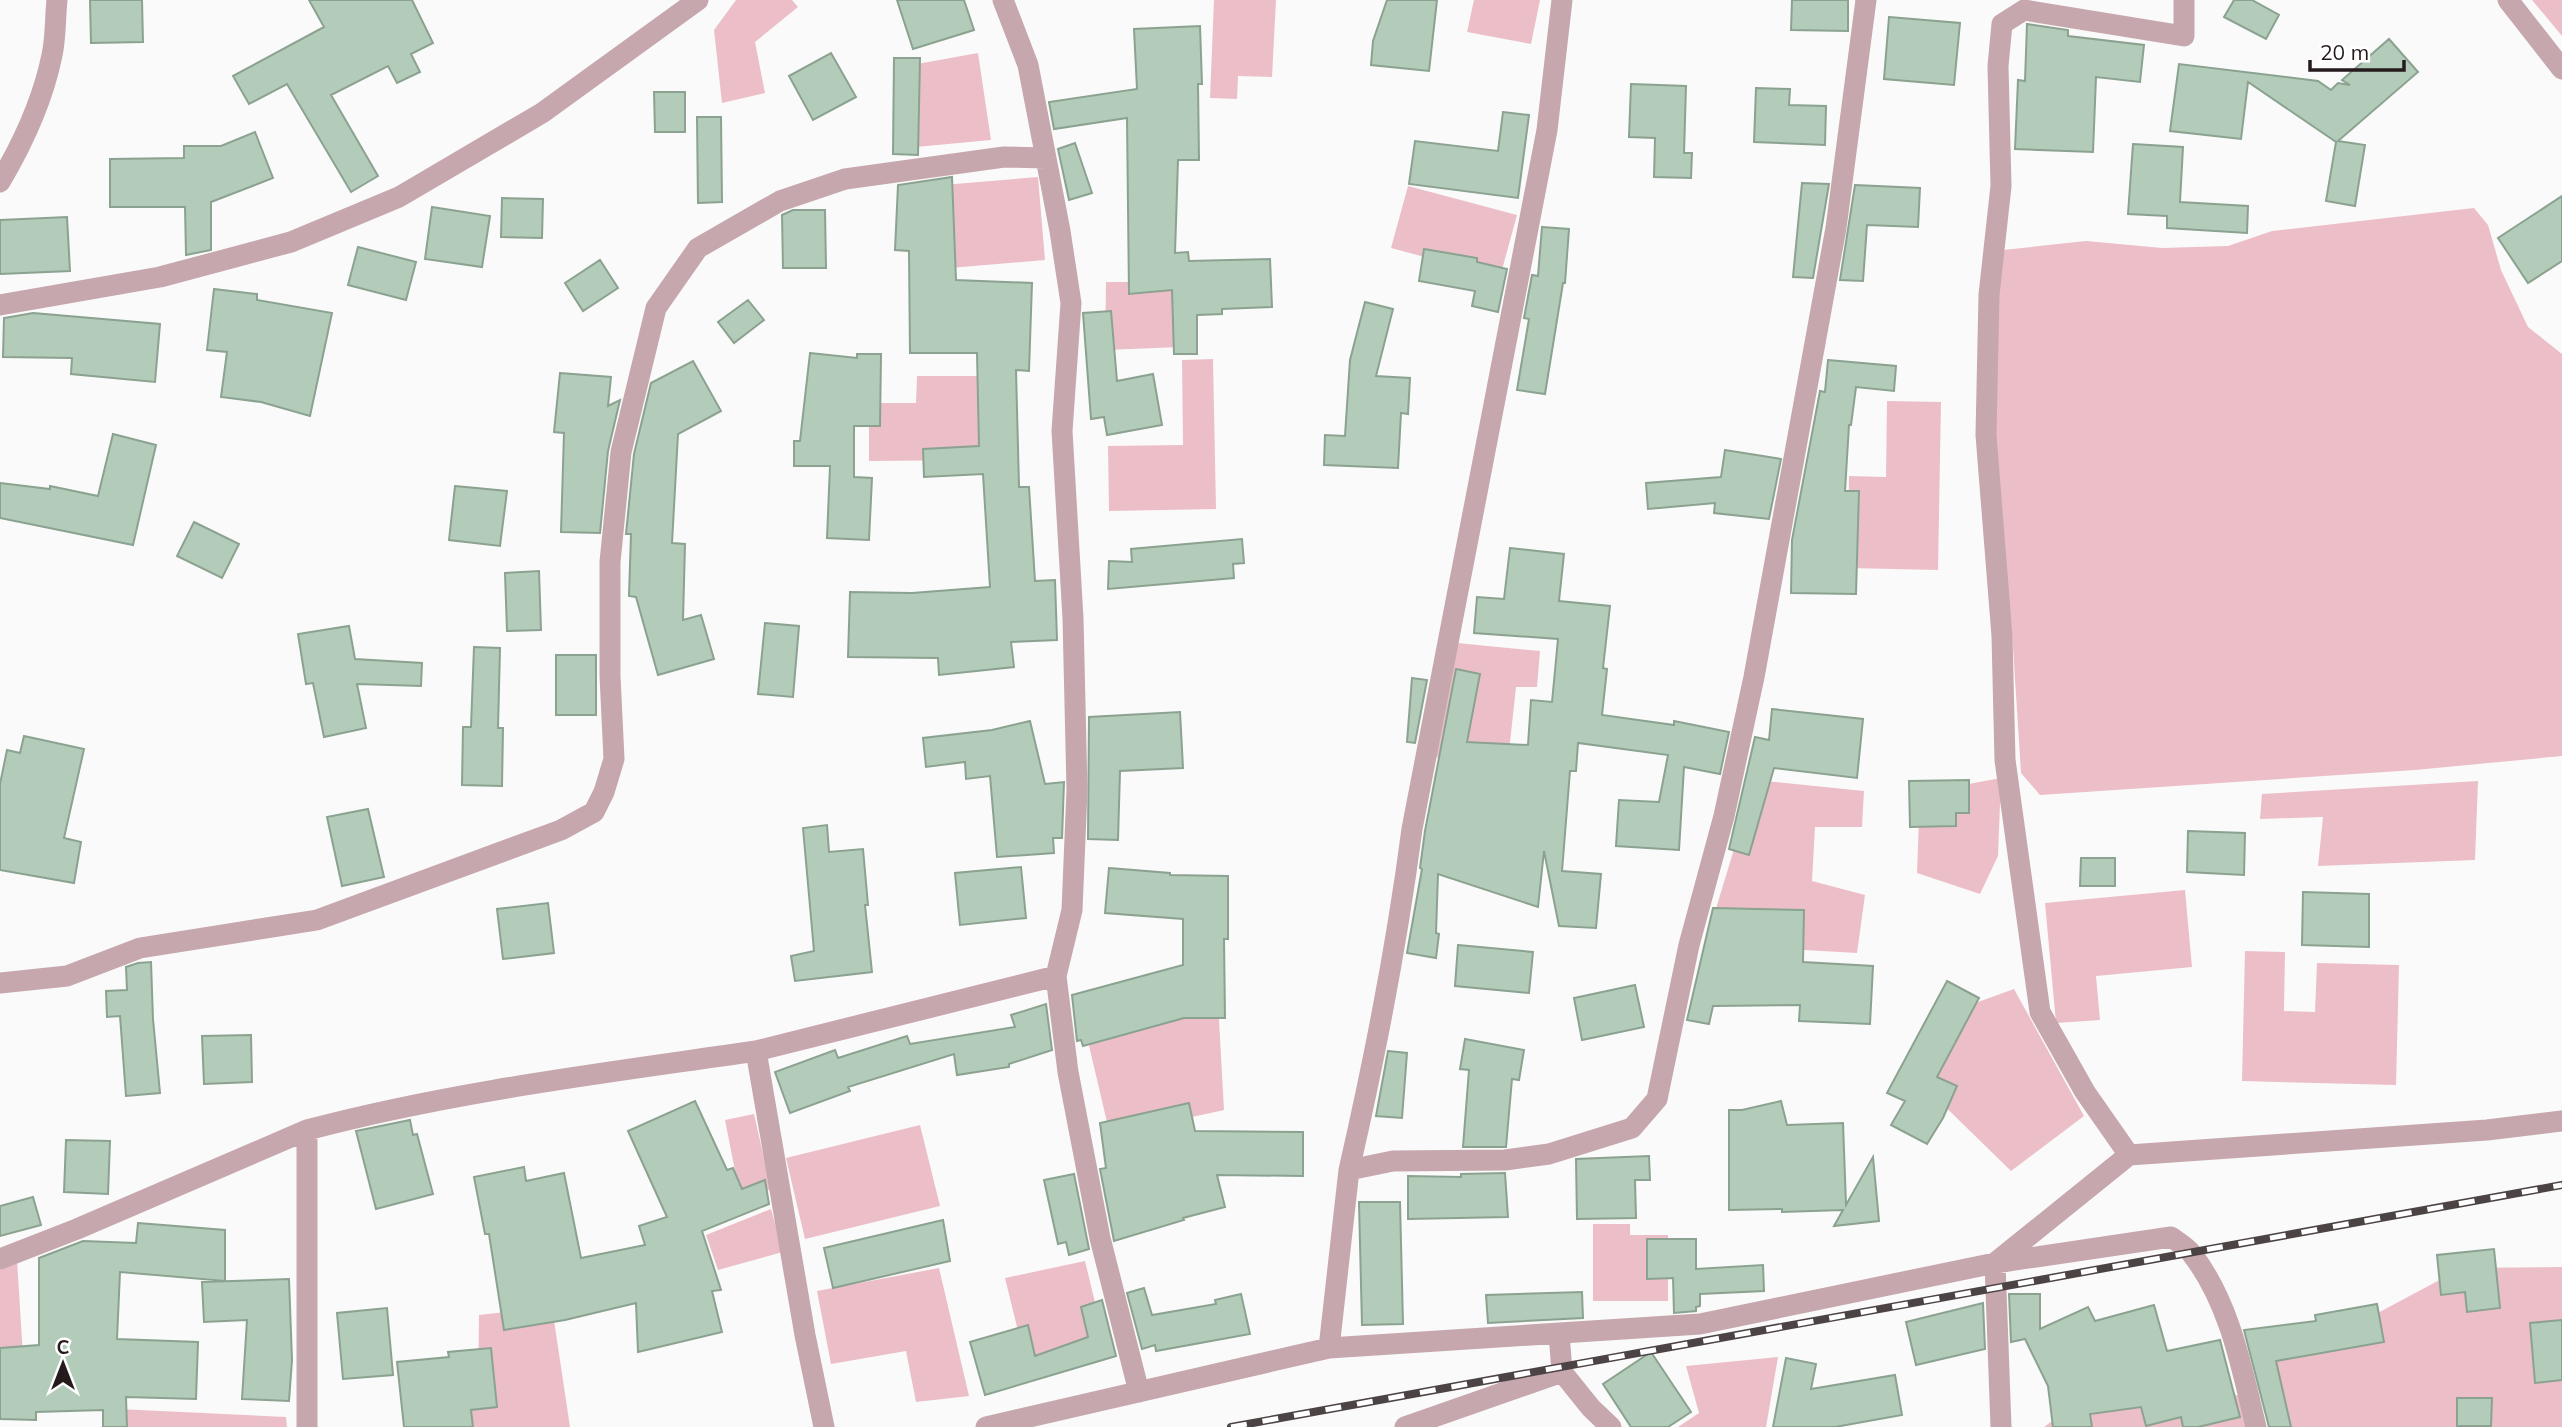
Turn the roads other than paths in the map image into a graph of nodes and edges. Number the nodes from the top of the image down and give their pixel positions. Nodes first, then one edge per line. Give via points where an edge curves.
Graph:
1 (57, 0) edge
2 (1003, 0) edge
3 (1562, 0) edge
4 (1866, 0) edge
5 (2184, 0) edge
6 (2508, 0) edge
7 (694, 1) edge
8 (2562, 69) edge
9 (1046, 158) junction
10 (0, 182) edge
11 (0, 304) edge
12 (1056, 976) junction
13 (0, 983) edge
14 (756, 1051) junction
15 (2562, 1121) edge
16 (307, 1130) junction
17 (2129, 1155) junction
18 (1349, 1170) junction
19 (0, 1259) edge
20 (1996, 1263) junction
21 (1559, 1333) junction
22 (1329, 1348) junction
23 (1562, 1371) junction
24 (1139, 1392) junction
25 (307, 1427) edge
26 (824, 1427) edge
27 (986, 1427) edge
28 (1405, 1427) edge
29 (1611, 1427) edge
30 (2001, 1427) edge
31 (2256, 1427) edge

1 - 10 street via 52,54 39,101 21,148
2 - 9 street via 1028,65
3 - 18 street via 1547,130 1412,828 1372,1070
4 - 18 street via 1836,228 1754,677 1657,1099 1632,1128 1549,1154 1505,1160 1393,1161
5 - 17 street via 2184,36 2024,10 2002,24 1998,66 2001,186 1989,295 1986,435 2002,636 2005,760 2040,1012 2085,1092
6 - 8 street
7 - 11 street via 542,113 399,197 291,242 160,276
9 - 12 street via 1071,303 1062,431 1077,790 1072,910
9 - 13 street via 1004,157 845,179 780,201 698,248 656,308 621,453 610,562 614,759 594,812 549,835 317,920 140,948 67,976
12 - 14 street
12 - 24 street via 1068,1072 1100,1238
14 - 16 street via 519,1085
14 - 26 street
15 - 17 street
16 - 19 street
16 - 25 street
17 - 20 street
18 - 22 street
20 - 21 street via 1700,1324
20 - 30 street
20 - 31 street via 2172,1237 2191,1252 2228,1320
21 - 22 street
21 - 23 street
22 - 24 street
23 - 28 street
23 - 29 street
24 - 27 street

